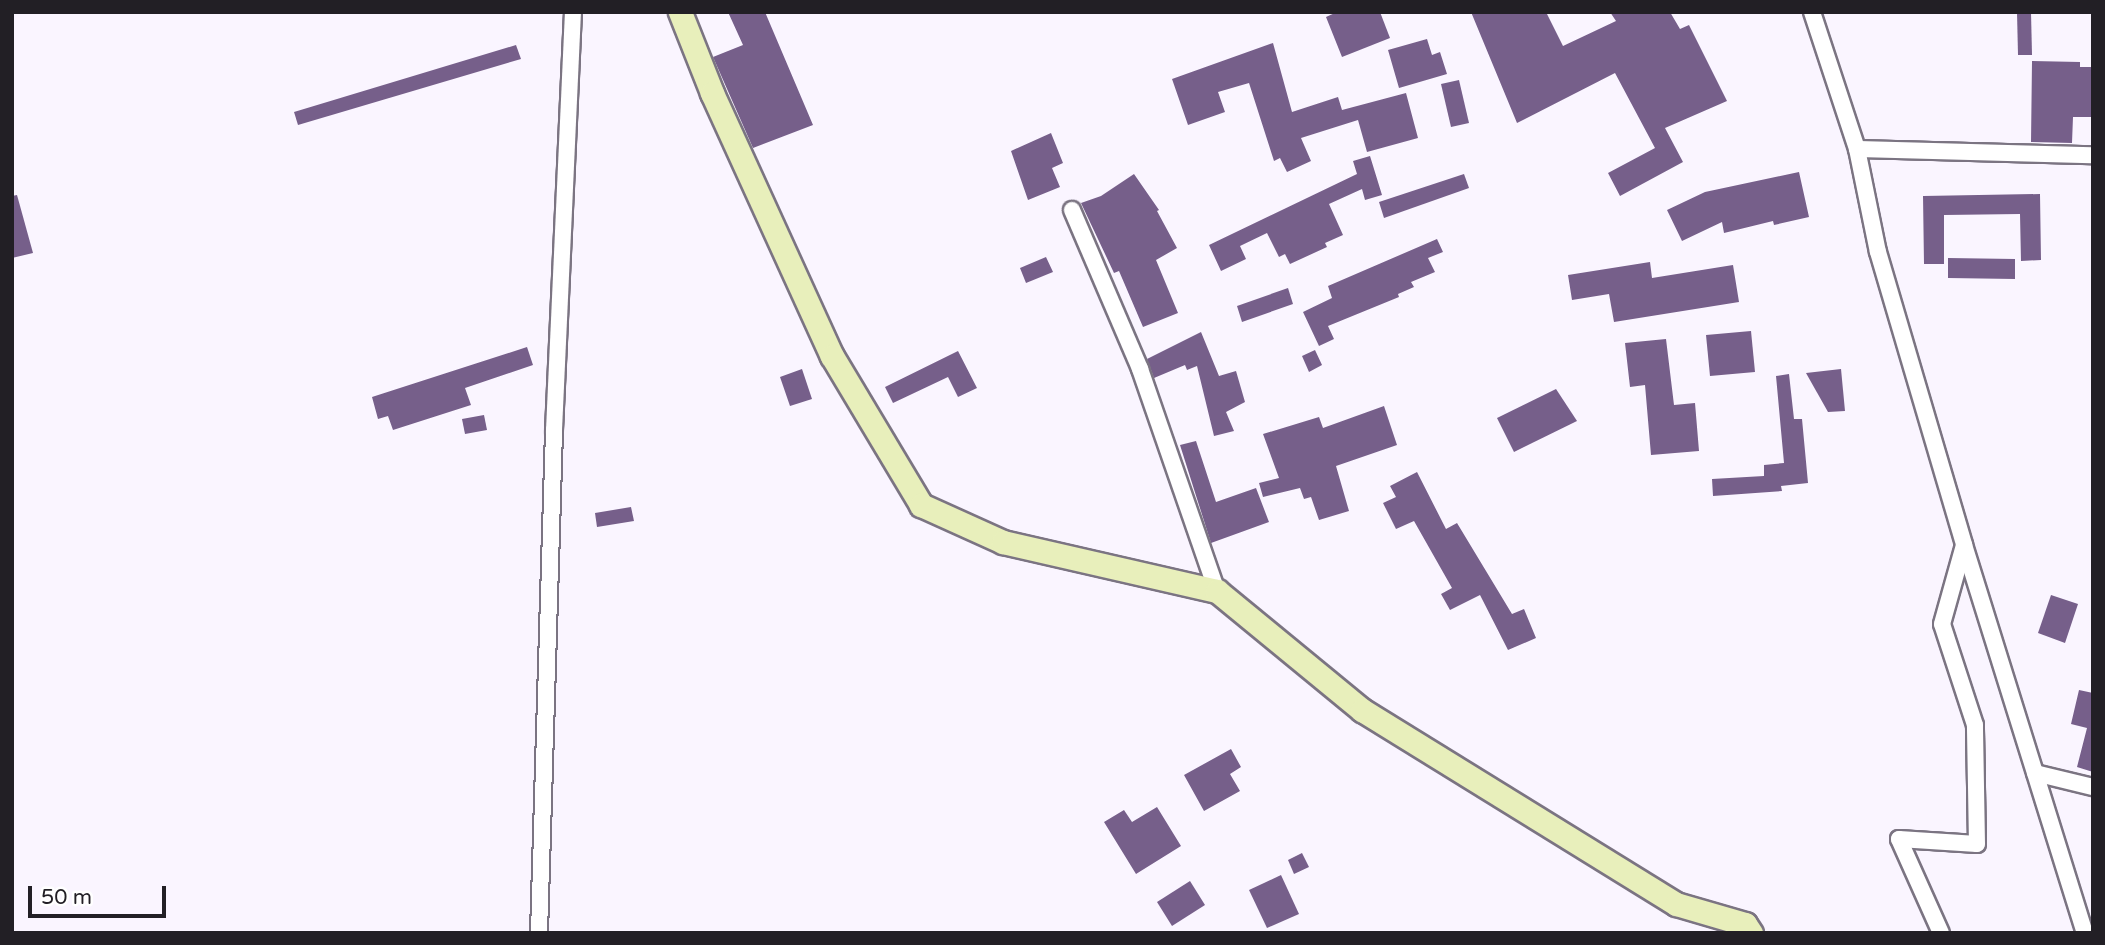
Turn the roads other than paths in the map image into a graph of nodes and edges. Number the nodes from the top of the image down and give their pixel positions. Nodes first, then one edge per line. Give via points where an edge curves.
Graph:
1 (573, 12) edge
2 (680, 12) edge
3 (1812, 12) edge
4 (1857, 149) junction
5 (2093, 155) edge
6 (1072, 210) dead end
7 (1964, 545) junction
8 (1217, 591) junction
9 (2035, 773) junction
10 (2093, 787) edge
11 (539, 933) edge
12 (1751, 933) edge
13 (1941, 933) edge
14 (2085, 933) edge

1 - 11 street via 554,430
2 - 8 street via 832,356 921,505 1003,542
3 - 4 street
4 - 5 street
4 - 7 street via 1878,252
6 - 8 street via 1140,369
7 - 9 street
7 - 13 street via 1942,624 1975,725 1977,844 1899,839
8 - 12 street via 1362,710 1676,904 1745,924
9 - 10 street
9 - 14 street

